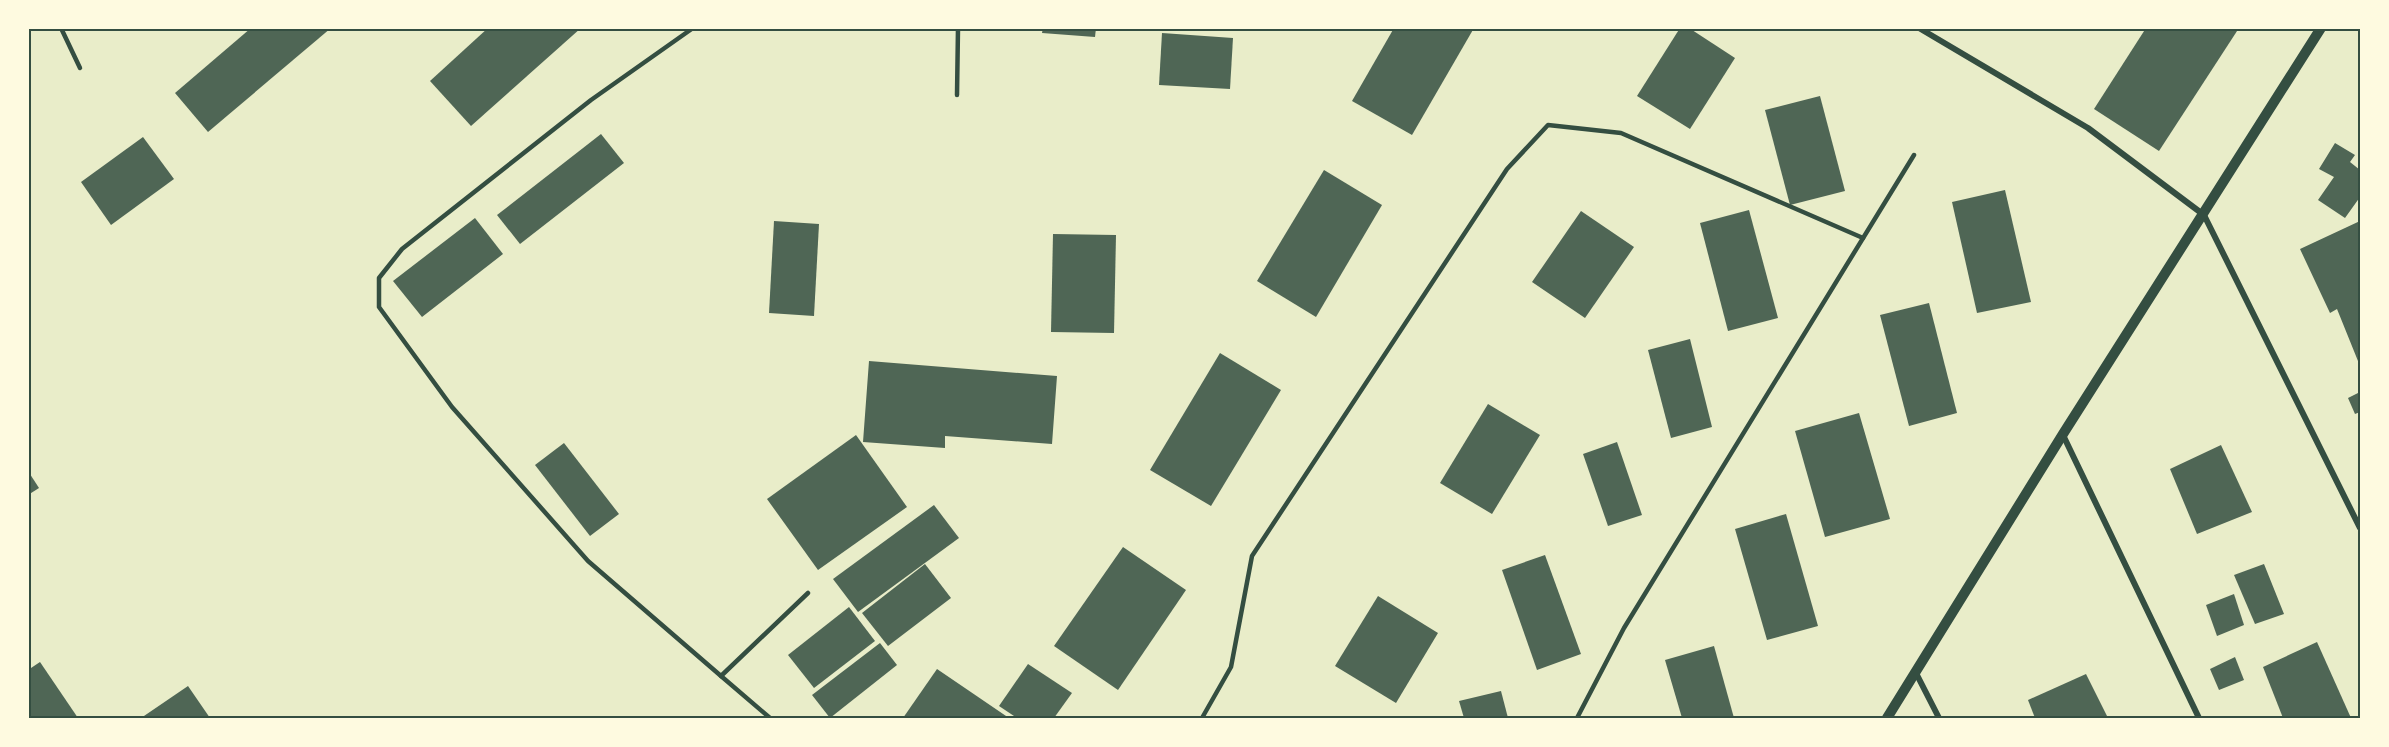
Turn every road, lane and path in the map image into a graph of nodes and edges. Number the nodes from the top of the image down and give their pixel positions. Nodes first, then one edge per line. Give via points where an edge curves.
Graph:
1 (61, 28) edge
2 (693, 28) edge
3 (958, 28) edge
4 (1919, 28) edge
5 (2321, 28) edge
6 (81, 68) dead end
7 (957, 95) dead end
8 (1914, 155) dead end
9 (2204, 215) junction
10 (1863, 238) junction
11 (2062, 434) junction
12 (2361, 528) edge
13 (808, 593) dead end
14 (1916, 673) junction
15 (721, 676) junction
16 (770, 718) edge
17 (1202, 718) edge
18 (1577, 718) edge
19 (1887, 718) edge
20 (1939, 718) edge
21 (2199, 718) edge

1 - 6 lane
2 - 15 lane via 591,100 402,249 379,278 380,307 452,407 588,561
3 - 7 lane
4 - 9 street via 2088,128
5 - 9 street
8 - 10 lane
9 - 11 street
9 - 12 street
10 - 17 lane via 1621,133 1548,125 1507,169 1252,556 1231,667
10 - 18 lane via 1624,627
11 - 14 street
11 - 21 street
13 - 15 lane
14 - 19 street
14 - 20 street
15 - 16 lane

